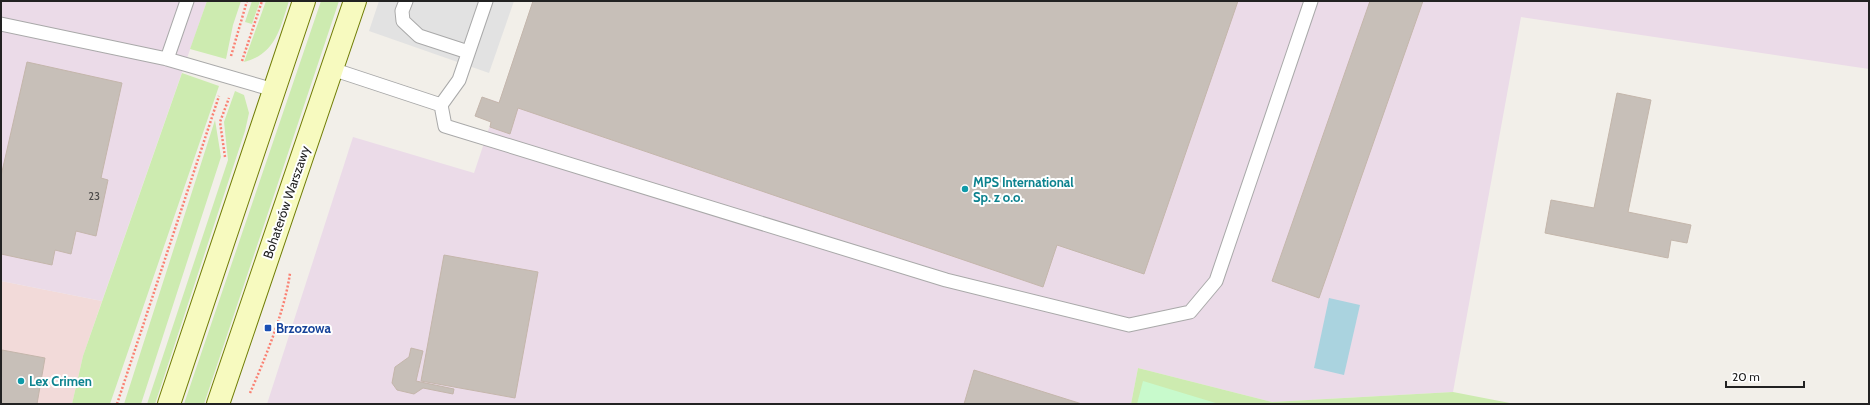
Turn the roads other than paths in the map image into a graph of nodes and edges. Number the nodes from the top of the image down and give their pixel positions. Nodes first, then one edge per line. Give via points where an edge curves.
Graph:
1 (187, 1) edge
2 (304, 1) edge
3 (355, 1) edge
4 (406, 1) edge
5 (486, 1) edge
6 (1311, 1) edge
7 (1, 24) edge
8 (468, 52) junction
9 (167, 59) junction
10 (332, 69) junction
11 (274, 90) junction
12 (441, 105) junction
13 (169, 404) edge
14 (218, 404) edge

1 - 9 lane
2 - 11 street
3 - 10 street, Bohaterów Warszawy
4 - 8 lane via 402,11 403,21 419,36
5 - 8 lane
6 - 12 lane via 1216,281 1190,312 1130,325 946,280 445,126
7 - 9 lane
8 - 12 lane via 459,80
9 - 11 lane
10 - 12 lane
10 - 14 street, Bohaterów Warszawy
11 - 13 street

